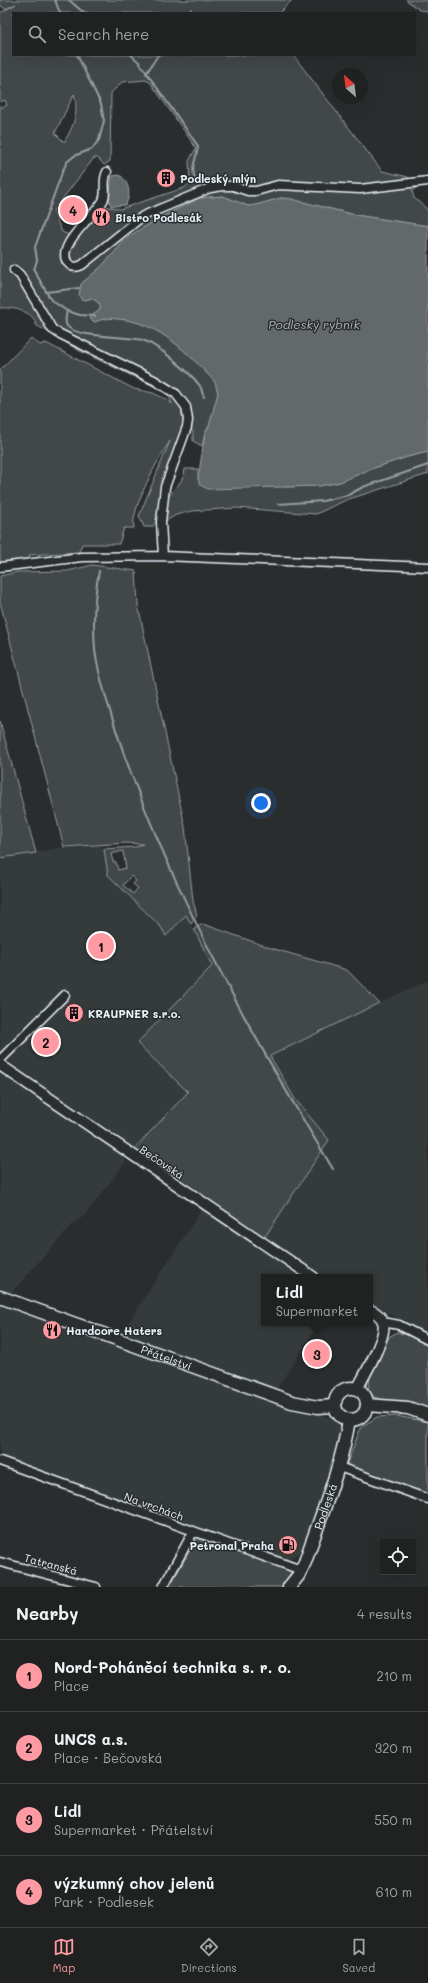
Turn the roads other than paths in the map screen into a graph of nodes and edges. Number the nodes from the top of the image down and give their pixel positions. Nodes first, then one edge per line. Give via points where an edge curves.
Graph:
1 (107, 172) dead end
2 (428, 180) edge
3 (14, 270) dead end
4 (163, 556) junction
5 (0, 567) edge
6 (428, 567) edge
7 (65, 995) dead end
8 (0, 1060) edge
9 (0, 1065) edge
10 (308, 1274) edge
11 (0, 1296) edge
12 (373, 1312) edge
13 (383, 1322) junction
14 (428, 1340) edge
15 (358, 1389) junction
16 (367, 1405) junction
17 (335, 1406) junction
18 (428, 1415) edge
19 (349, 1420) junction
20 (0, 1461) edge
21 (339, 1467) junction
22 (428, 1499) edge
23 (193, 1532) junction
24 (0, 1562) edge
25 (301, 1570) junction
26 (96, 1587) edge
27 (163, 1587) edge
28 (289, 1587) edge

1 - 2 street via 103,179 105,192 102,204 80,228 67,248 67,260 72,266 78,267 143,216 210,188 228,186 252,191 278,185 360,189
3 - 4 street via 20,275 52,329 58,334 154,380 176,394 186,407 187,427 165,487 161,522
4 - 5 street via 82,557
4 - 6 street
7 - 8 street
9 - 10 street, Bečovská
11 - 17 main road, Přátelství via 292,1402 312,1407
12 - 13 street
13 - 14 street via 399,1325
13 - 15 street via 382,1338
15 - 16 main road via 366,1397
15 - 17 main road via 349,1388 341,1391 336,1398
16 - 18 main road via 408,1408
16 - 19 main road via 361,1417
17 - 19 main road via 341,1417
19 - 21 main road, Podleská
20 - 23 street, Na vrchách
21 - 22 street
21 - 25 main road, Podleská
23 - 25 street, Na vrchách
23 - 27 street
24 - 26 street, Tatranská
25 - 28 main road, Podleská

